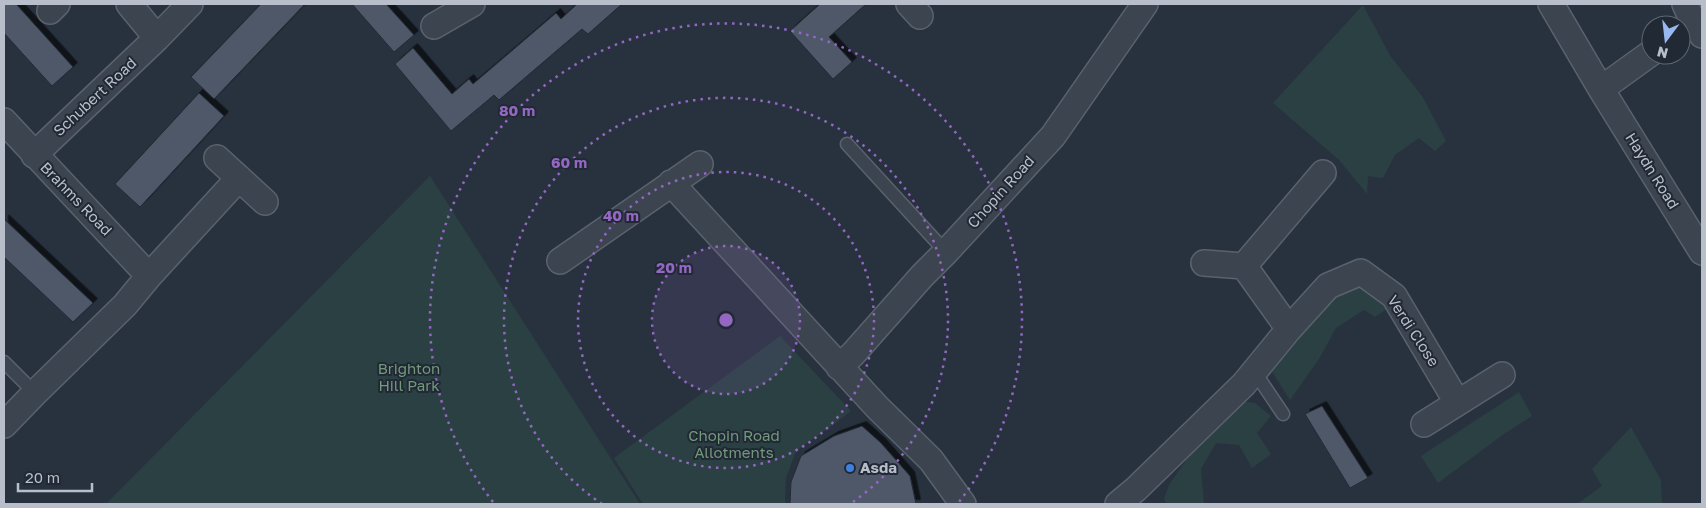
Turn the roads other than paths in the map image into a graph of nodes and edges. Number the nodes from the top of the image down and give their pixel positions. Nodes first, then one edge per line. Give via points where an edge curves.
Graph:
1 (129, 4) edge
2 (190, 4) edge
3 (1146, 4) edge
4 (1551, 4) edge
5 (469, 5) edge
6 (434, 26) dead end
7 (157, 38) junction
8 (1641, 60) edge
9 (1601, 89) junction
10 (4, 121) edge
11 (847, 144) dead end
12 (34, 155) junction
13 (217, 158) dead end
14 (700, 164) dead end
15 (1323, 173) dead end
16 (239, 178) junction
17 (672, 183) junction
18 (265, 202) dead end
19 (1702, 251) edge
20 (946, 252) junction
21 (560, 261) dead end
22 (1204, 264) dead end
23 (1244, 266) junction
24 (149, 276) junction
25 (1289, 329) junction
26 (4, 362) edge
27 (839, 367) junction
28 (1254, 371) junction
29 (1502, 375) dead end
30 (35, 392) junction
31 (1457, 402) junction
32 (1282, 414) dead end
33 (1424, 424) dead end
34 (4, 425) edge
35 (1134, 499) edge
36 (963, 504) edge

1 - 7 street
2 - 7 street, Schubert Road
3 - 20 street, Chopin Road via 1053,136
4 - 9 street, Haydn Road
5 - 6 street
7 - 12 street, Schubert Road
8 - 9 street
9 - 19 street, Haydn Road
10 - 12 street, Brahms Road
11 - 20 lane
12 - 24 street, Brahms Road
13 - 16 street
14 - 17 street
15 - 23 street
16 - 18 street
16 - 24 street
17 - 21 street
17 - 27 street
20 - 27 street, Chopin Road
22 - 23 street
23 - 25 street
24 - 30 street via 125,305
25 - 28 street, Verdi Close
25 - 31 street, Verdi Close via 1328,286 1361,272 1394,296
26 - 30 lane
27 - 36 street via 931,460
28 - 32 lane
28 - 35 street, Verdi Close
29 - 31 street
30 - 34 street
31 - 33 street

